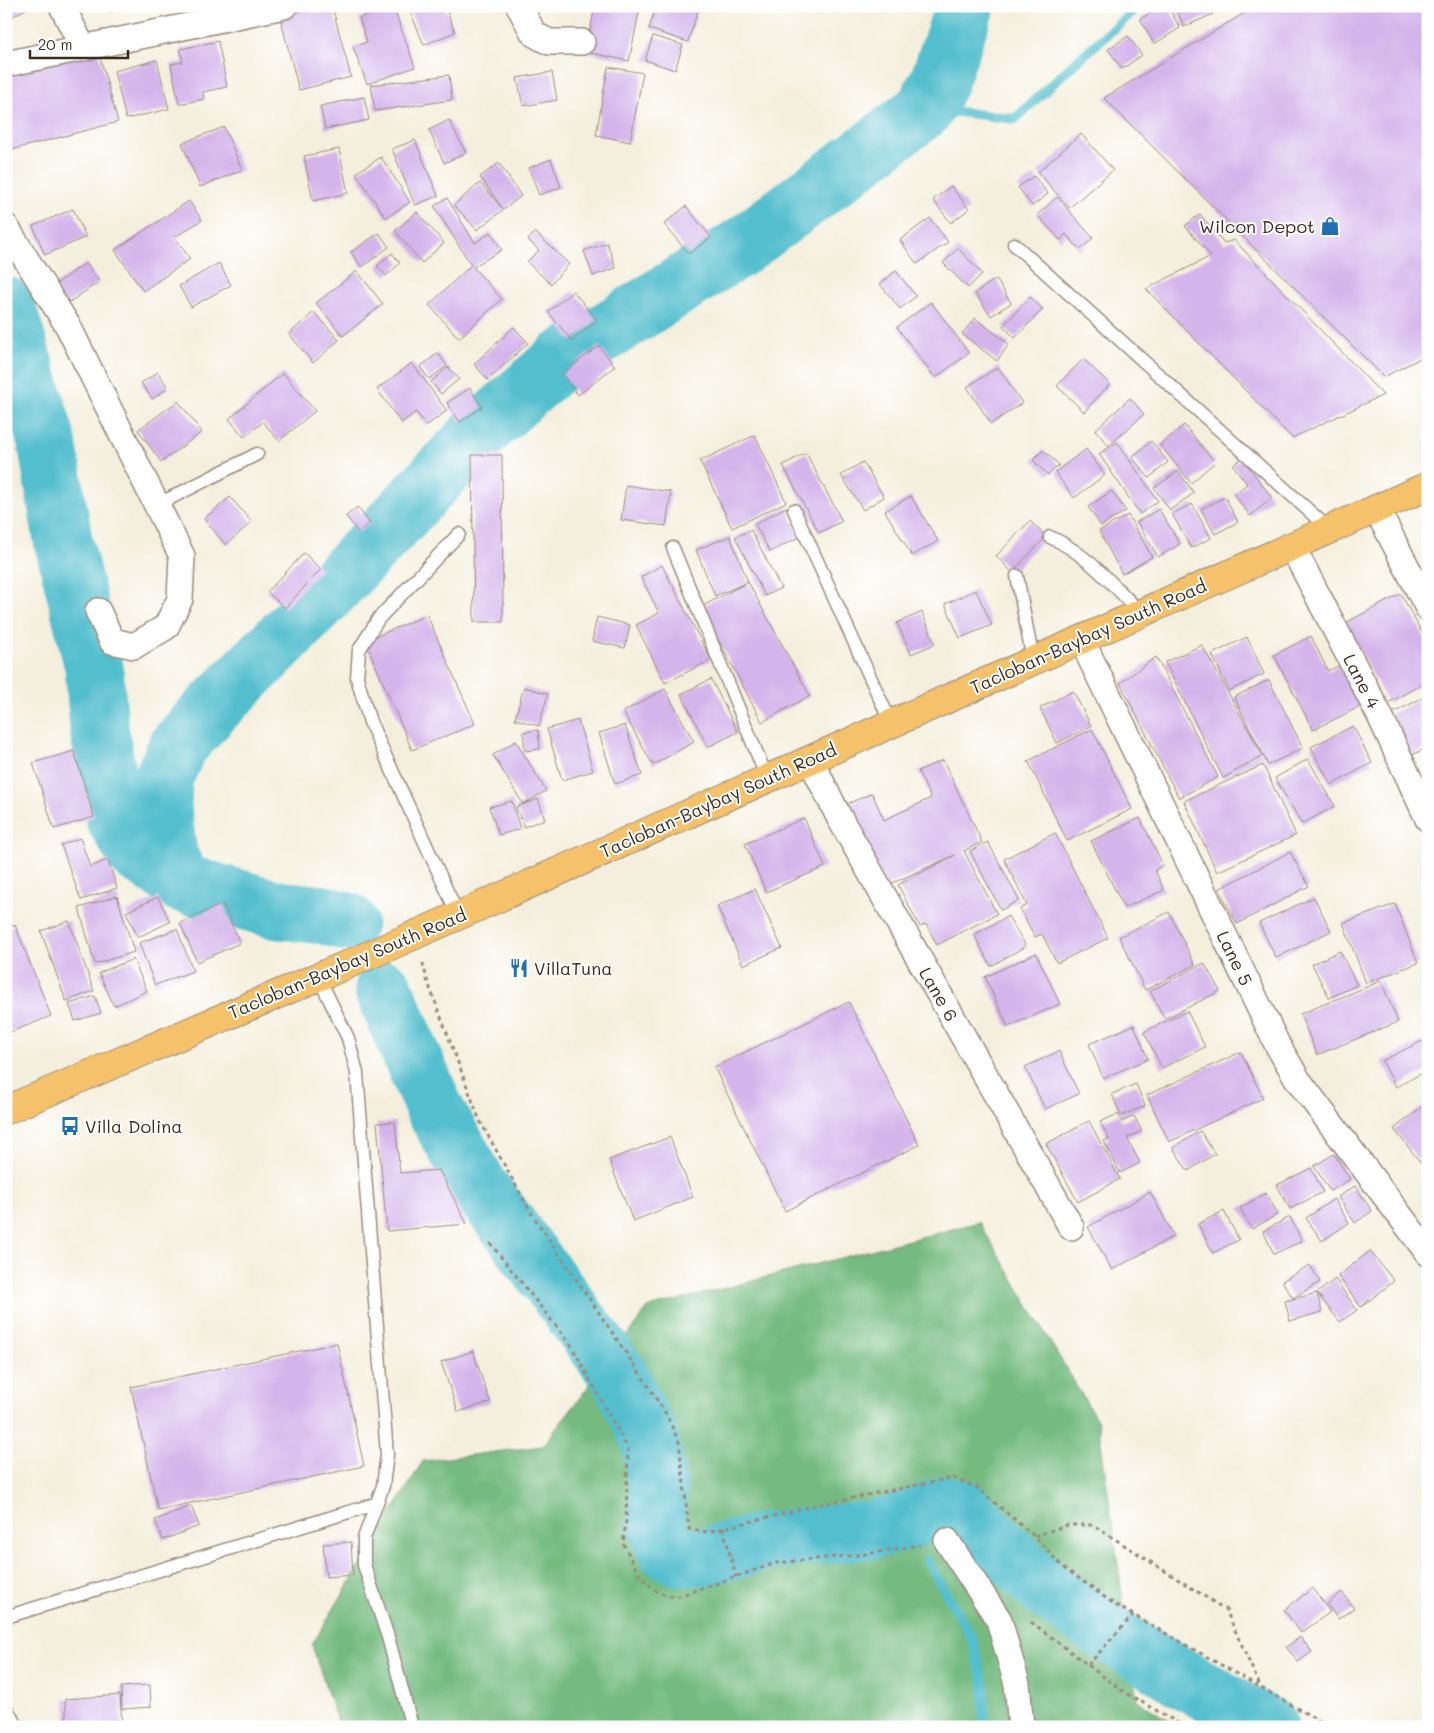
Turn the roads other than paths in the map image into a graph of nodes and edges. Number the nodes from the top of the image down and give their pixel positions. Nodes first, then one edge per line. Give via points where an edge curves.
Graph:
1 (62, 6) edge
2 (519, 6) edge
3 (267, 8) edge
4 (582, 42) dead end
5 (83, 48) junction
6 (6, 64) edge
7 (6, 226) edge
8 (1014, 244) dead end
9 (257, 454) dead end
10 (1428, 486) edge
11 (157, 504) junction
12 (1376, 508) junction
13 (794, 510) dead end
14 (1329, 529) junction
15 (459, 534) dead end
16 (1050, 537) dead end
17 (1292, 546) junction
18 (673, 548) dead end
19 (1017, 576) dead end
20 (1428, 608) edge
21 (98, 611) dead end
22 (1142, 612) junction
23 (1081, 639) junction
24 (1033, 661) junction
25 (891, 723) junction
26 (810, 759) junction
27 (767, 778) junction
28 (1428, 819) edge
29 (458, 915) junction
30 (318, 976) junction
31 (6, 1110) edge
32 (1072, 1227) dead end
33 (1428, 1253) edge
34 (375, 1504) junction
35 (947, 1541) road end
36 (6, 1617) edge
37 (6, 1708) edge
38 (18, 1727) edge
39 (412, 1727) edge
40 (1021, 1727) edge

1 - 5 street
2 - 4 street via 534,34 549,42
3 - 5 street
5 - 6 street
7 - 11 street via 68,326
8 - 14 lane
9 - 11 lane
10 - 12 main road, Tacloban-Baybay South Road
11 - 21 street via 182,556 180,599 166,627 134,646 112,641
12 - 14 main road, Tacloban-Baybay South Road
12 - 20 street
13 - 25 lane
14 - 17 main road, Tacloban-Baybay South Road
15 - 29 lane via 379,618 359,650 357,678 370,722
16 - 22 lane via 1078,552
17 - 22 main road, Tacloban-Baybay South Road
17 - 28 street, Lane 4 via 1380,716
18 - 27 lane
19 - 24 lane
22 - 23 main road, Tacloban-Baybay South Road
23 - 24 main road, Tacloban-Baybay South Road
23 - 33 street, Lane 5 via 1277,1044 1298,1080
24 - 25 main road, Tacloban-Baybay South Road
25 - 26 main road, Tacloban-Baybay South Road
26 - 27 main road, Tacloban-Baybay South Road
26 - 32 street, Lane 6 via 843,826
27 - 29 main road, Tacloban-Baybay South Road
29 - 30 main road, Tacloban-Baybay South Road
30 - 31 main road, Tacloban-Baybay South Road
30 - 34 lane via 348,1038 357,1073 387,1454 383,1486
34 - 36 lane
34 - 39 lane via 364,1538 364,1565 388,1637
35 - 40 street via 999,1620 1017,1684
37 - 38 lane

